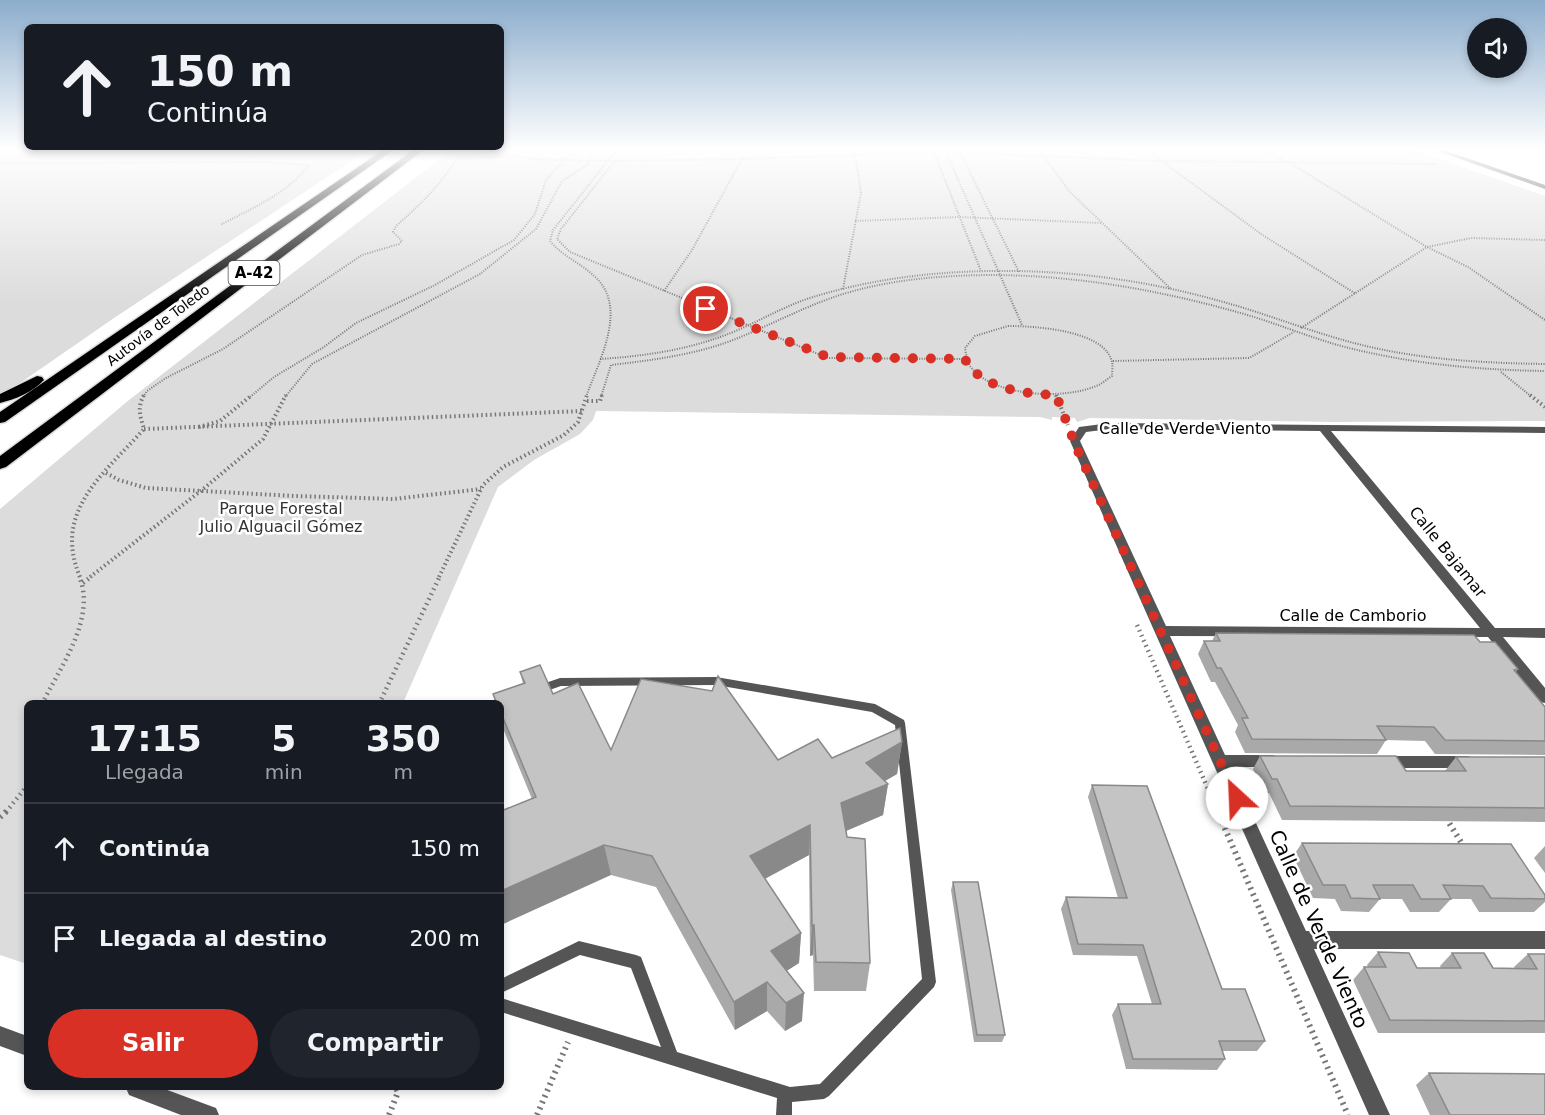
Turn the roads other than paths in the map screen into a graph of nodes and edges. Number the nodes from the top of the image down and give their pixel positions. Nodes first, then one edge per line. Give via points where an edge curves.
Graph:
1 (317, 200) edge
2 (352, 200) edge
3 (226, 263) junction
4 (0, 399) edge
5 (0, 419) edge
6 (1323, 428) junction
7 (1545, 430) edge
8 (33, 439) junction
9 (0, 464) edge
10 (0, 471) edge
11 (1160, 631) junction
12 (1491, 632) junction
13 (1545, 633) edge
14 (531, 693) edge
15 (1545, 698) edge
16 (1220, 761) junction
17 (1291, 761) edge
18 (1363, 762) edge
19 (1489, 762) edge
20 (1301, 940) junction
21 (1545, 940) edge
22 (504, 985) edge
23 (504, 1006) edge
24 (0, 1036) edge
25 (24, 1045) edge
26 (672, 1058) junction
27 (141, 1090) edge
28 (791, 1095) junction
29 (208, 1115) edge
30 (784, 1115) edge
31 (1380, 1115) edge

1 - 3 highway, Autovía de Toledo / A-42
2 - 8 highway, Autovía de Toledo / A-42
3 - 4 highway via 177,285 23,390
3 - 5 highway, Autovía de Toledo / A-42
6 - 7 street, Calle de Verde Viento
6 - 11 street, Calle de Verde Viento via 1083,429 1075,441
6 - 12 street, Calle Bajamar
8 - 9 highway, Autovía de Toledo / A-42
8 - 10 highway
11 - 12 street, Calle de Camborio
11 - 16 street, Calle de Verde Viento
12 - 13 street, Calle de Camborio
12 - 15 street, Calle Bajamar
14 - 28 lane via 560,682 716,681 875,708 900,723 897,744 929,981 824,1091
16 - 17 street
16 - 20 street, Calle de Verde Viento
18 - 19 street
20 - 21 street
20 - 31 street, Calle de Verde Viento
22 - 26 lane via 579,948 636,962
23 - 26 lane
24 - 25 street
26 - 28 lane
27 - 29 street
28 - 30 lane via 785,1095

